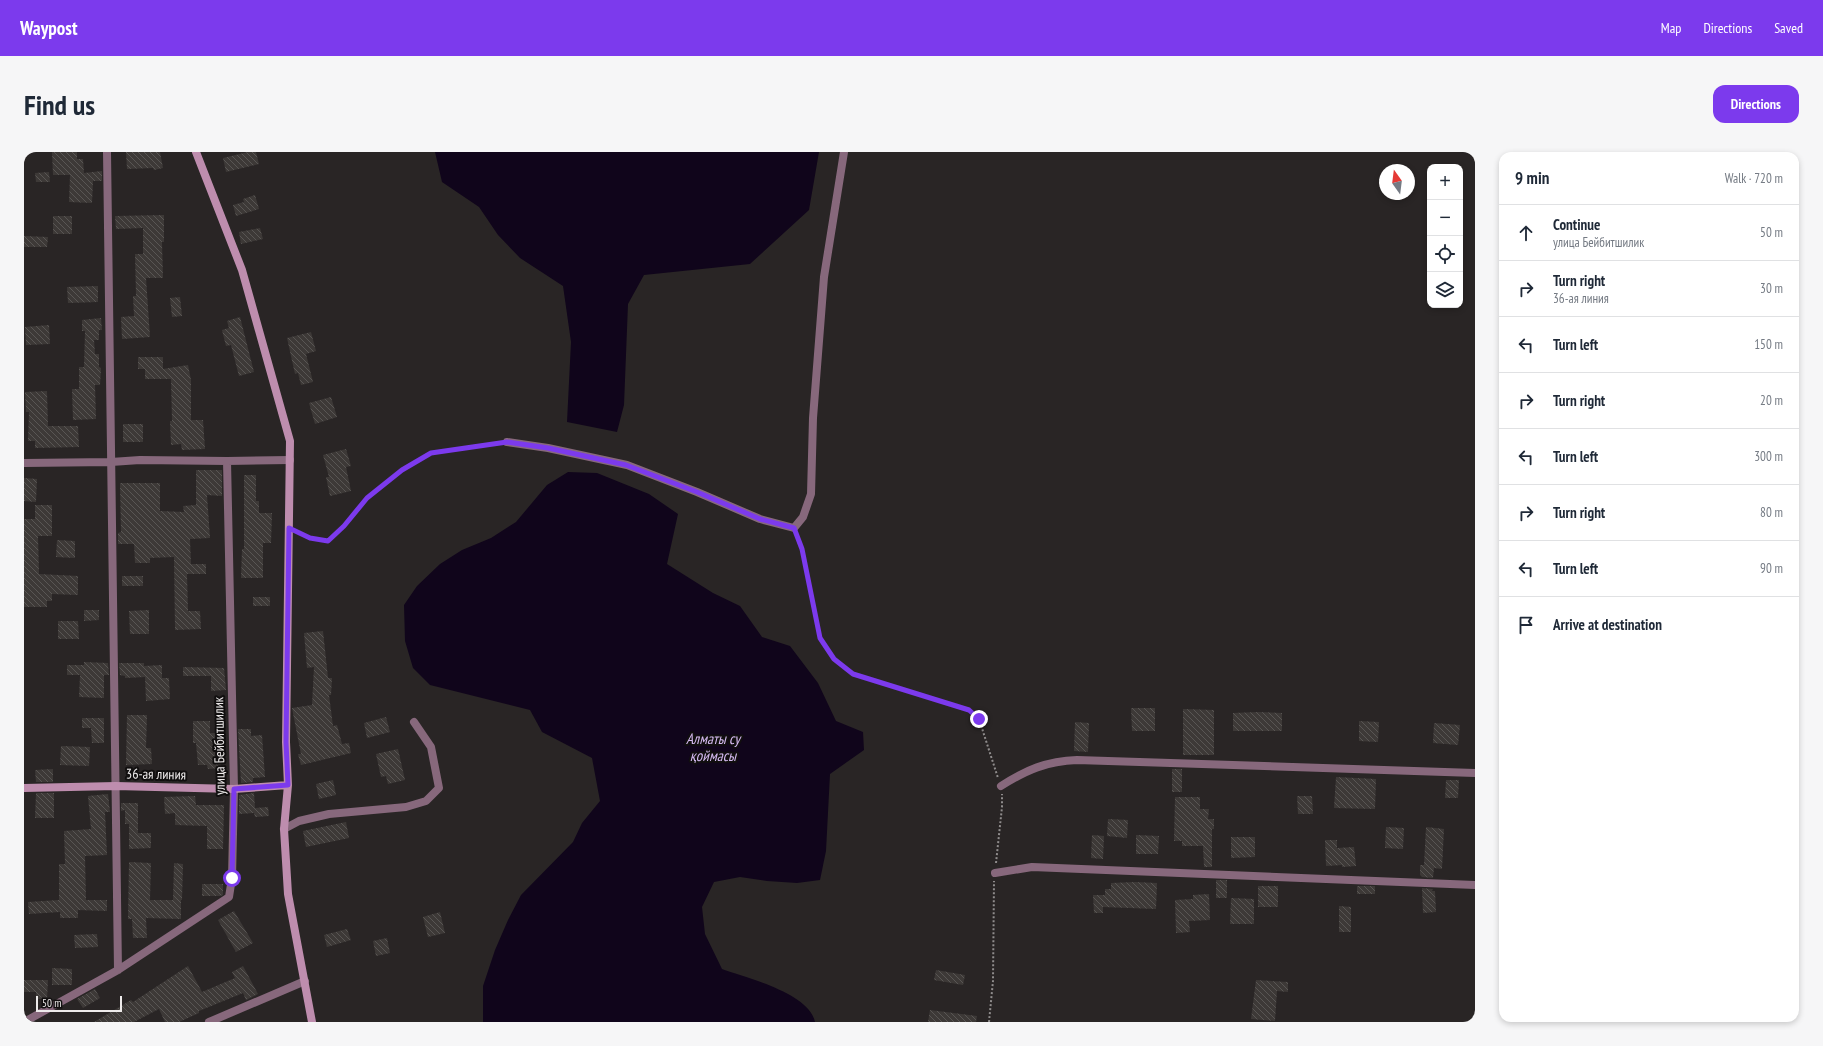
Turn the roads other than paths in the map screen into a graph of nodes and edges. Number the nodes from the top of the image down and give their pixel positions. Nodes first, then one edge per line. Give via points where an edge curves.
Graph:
1 (107, 152) edge
2 (196, 152) edge
3 (844, 152) edge
4 (507, 442) road end
5 (290, 460) junction
6 (111, 462) junction
7 (227, 462) junction
8 (24, 463) edge
9 (414, 722) dead end
10 (1475, 773) edge
11 (288, 785) junction
12 (116, 786) junction
13 (1001, 786) road end
14 (24, 788) edge
15 (234, 789) junction
16 (284, 830) junction
17 (995, 872) road end
18 (1475, 885) edge
19 (118, 970) junction
20 (305, 980) junction
21 (24, 1022) edge
22 (208, 1022) edge
23 (312, 1022) edge

1 - 6 street
2 - 5 street via 242,270 290,441
3 - 4 street via 824,277 811,494 803,517 794,528 760,519 626,465
5 - 7 street
5 - 11 street via 286,742
6 - 7 street
6 - 8 street
6 - 12 street
7 - 15 street, улица Бейбитшилик
9 - 16 street via 431,747 439,788 426,801 406,807 329,814 299,821
10 - 13 street via 1078,760 1057,761 1037,767
11 - 15 street, 36-ая линия
11 - 16 street
12 - 14 street, 36-ая линия
12 - 15 street, 36-ая линия
12 - 19 street
15 - 19 street, улица Бейбитшилик via 232,878 229,897
16 - 20 street via 288,894
17 - 18 street via 1032,867
19 - 21 street
20 - 22 street
20 - 23 street

